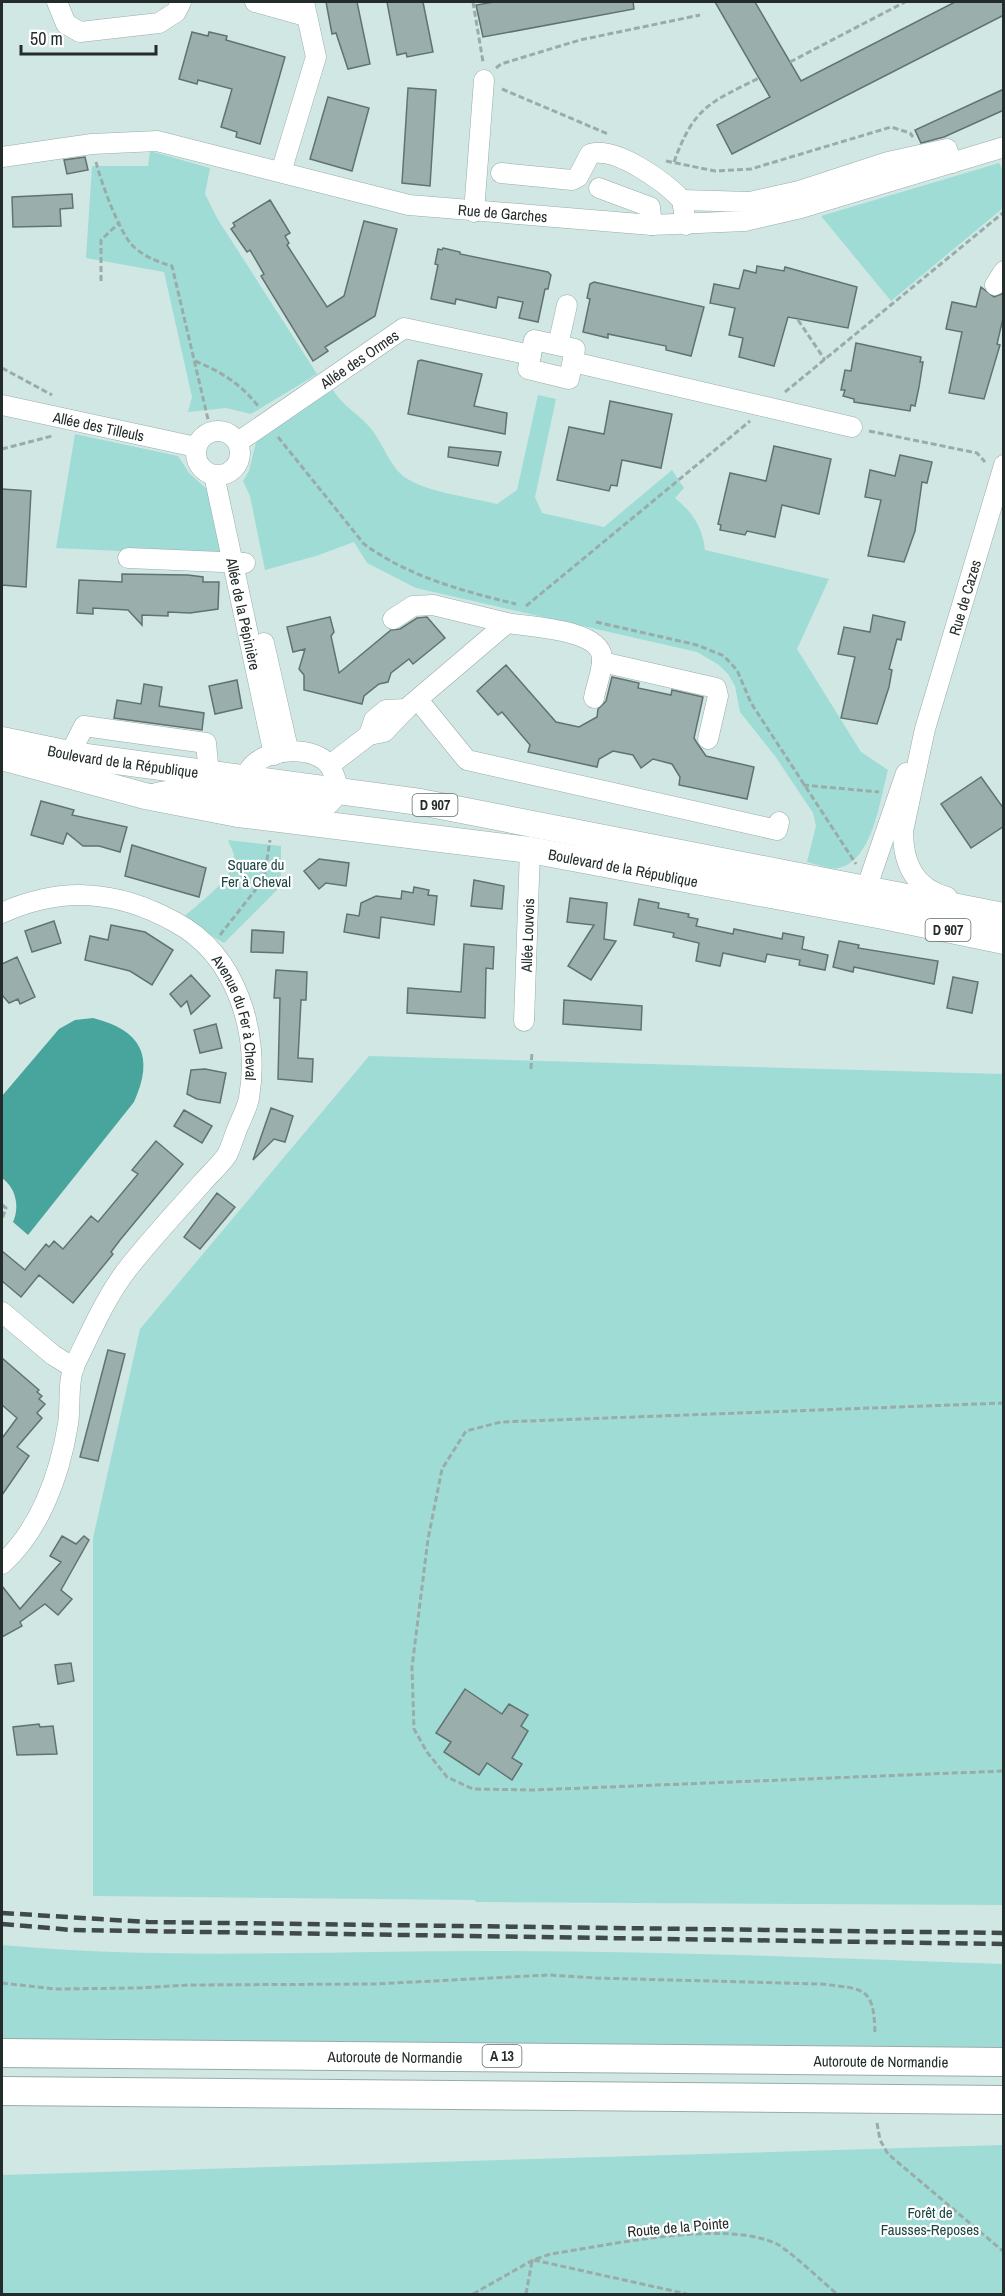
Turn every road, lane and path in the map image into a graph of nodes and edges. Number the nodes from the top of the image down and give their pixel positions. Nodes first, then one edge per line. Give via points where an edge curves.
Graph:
1 (57, 2) edge
2 (181, 2) edge
3 (255, 2) edge
4 (473, 2) edge
5 (905, 2) edge
6 (305, 9) edge
7 (700, 15) dead end
8 (790, 62) dead end
9 (759, 78) dead end
10 (484, 80) junction
11 (615, 138) dead end
12 (92, 144) junction
13 (1004, 147) edge
14 (922, 154) junction
15 (2, 157) edge
16 (657, 159) dead end
17 (674, 163) junction
18 (952, 163) junction
19 (281, 172) junction
20 (501, 173) dead end
21 (667, 184) junction
22 (599, 188) dead end
23 (682, 200) junction
24 (474, 212) junction
25 (120, 222) junction
26 (652, 225) junction
27 (686, 225) junction
28 (101, 281) dead end
29 (567, 305) dead end
30 (798, 320) dead end
31 (558, 345) junction
32 (531, 355) junction
33 (825, 360) dead end
34 (195, 361) junction
35 (573, 362) junction
36 (2, 405) edge
37 (267, 420) junction
38 (852, 427) joint
39 (212, 432) junction
40 (238, 442) junction
41 (196, 447) junction
42 (1002, 469) edge
43 (220, 474) junction
44 (128, 558) dead end
45 (239, 564) junction
46 (525, 606) dead end
47 (393, 620) dead end
48 (507, 623) junction
49 (602, 662) junction
50 (594, 698) dead end
51 (412, 704) junction
52 (925, 729) junction
53 (708, 739) dead end
54 (2, 740) edge
55 (281, 752) junction
56 (2, 757) edge
57 (330, 765) junction
58 (340, 792) junction
59 (885, 793) dead end
60 (242, 796) junction
61 (273, 820) junction
62 (779, 822) dead end
63 (530, 850) junction
64 (864, 858) dead end
65 (908, 866) junction
66 (913, 899) junction
67 (862, 901) junction
68 (2, 913) edge
69 (999, 915) edge
70 (893, 918) junction
71 (1004, 941) edge
72 (210, 948) junction
73 (524, 1021) dead end
74 (532, 1051) dead end
75 (531, 1069) dead end
76 (2, 1205) edge
77 (2, 1219) edge
78 (2, 1312) edge
79 (74, 1368) junction
80 (1004, 1403) edge
81 (2, 1564) edge
82 (1004, 1771) edge
83 (2, 1983) edge
84 (875, 2035) dead end
85 (2, 2053) edge
86 (1004, 2062) edge
87 (2, 2091) edge
88 (1004, 2100) edge
89 (877, 2121) dead end
90 (1004, 2252) edge
91 (533, 2260) junction
92 (473, 2295) edge
93 (526, 2295) edge
94 (687, 2295) edge
95 (837, 2295) edge

1 - 2 street via 66,24 80,32 159,23 176,12
3 - 6 street
4 - 10 path via 482,44
5 - 8 path
6 - 19 street via 316,57
7 - 10 path via 501,64
9 - 17 path via 712,101 695,116 685,131
10 - 11 path
10 - 24 street
12 - 15 street, Rue de Garches
12 - 19 street, Rue de Garches via 157,141
12 - 25 path via 102,185
13 - 18 street, Rue de Garches
14 - 17 path via 910,133 891,127 751,169 715,171
14 - 18 street via 947,149
14 - 23 street via 750,202
16 - 17 path
17 - 21 path
18 - 27 street, Rue de Garches via 790,211 745,221
19 - 24 street, Rue de Garches via 409,205
20 - 21 street via 572,180 578,177 590,154 597,152 636,165
21 - 23 street
22 - 26 street via 650,207
23 - 27 street
24 - 26 street, Rue de Garches
25 - 28 path via 101,240
25 - 34 path via 132,246 172,266
26 - 27 street, Rue de Garches
29 - 31 street
30 - 33 path
31 - 32 street via 534,340
31 - 35 street via 575,349
32 - 35 street via 528,369 569,379
32 - 37 street, Allée des Ormes via 404,328
34 - 37 path via 236,382
34 - 39 path
35 - 38 street
36 - 41 street, Allée des Tilleuls
37 - 40 street, Allée des Ormes
37 - 46 path via 364,544 380,556 466,592
38 - 42 path via 977,453 990,467
39 - 40 street via 226,432
39 - 41 street
40 - 43 street via 238,464
41 - 43 street via 199,465
42 - 52 street, Rue de Cazes
43 - 45 street, Allée de la Pépinière
44 - 45 street
45 - 55 street, Allée de la Pépinière
47 - 48 street via 413,606 433,605
48 - 49 street via 584,636 596,643
48 - 51 street
49 - 50 street
49 - 53 street via 716,688 718,696
51 - 57 street via 384,732 369,735
51 - 62 street via 467,760 777,830
52 - 65 street, Rue de Cazes via 903,831
52 - 67 street, Rue de Cazes via 893,807
54 - 60 main road, Boulevard de la République / D 907 via 209,774
55 - 57 street via 317,755
55 - 60 street via 254,764
56 - 60 main road, Boulevard de la République / D 907 via 145,796
57 - 58 street
58 - 60 main road, Boulevard de la République / D 907
58 - 67 main road, Boulevard de la République / D 907 via 441,806
59 - 64 path via 803,785 857,866
60 - 61 main road, Boulevard de la République / D 907
61 - 63 main road, Boulevard de la République / D 907
61 - 72 path via 264,879
63 - 67 main road, Boulevard de la République / D 907
63 - 73 street, Allée Louvois
65 - 66 street
65 - 69 street, Rue de Cazes via 927,890
66 - 67 main road, Boulevard de la République / D 907
66 - 69 main road, Boulevard de la République / D 907
66 - 70 street
67 - 70 main road, Boulevard de la République / D 907
68 - 72 street, Avenue du Fer à Cheval via 49,896 110,897 146,907 178,923
70 - 71 main road, Boulevard de la République / D 907
72 - 79 street, Avenue du Fer à Cheval via 237,993 248,1021 253,1050 249,1100 227,1154 128,1268
74 - 75 path
76 - 77 path via 6,1208
78 - 79 street
79 - 81 street via 68,1425 55,1478 38,1518
80 - 82 path via 501,1422 466,1431 442,1469 428,1539 412,1667 414,1729 447,1777 473,1789 534,1790
83 - 84 path via 55,1989 119,1989 375,1984 549,1975 821,1984 864,1992 874,2007
85 - 86 highway, Autoroute de Normandie / A 13
87 - 88 highway
89 - 90 path via 880,2140 888,2154
91 - 92 path, Route de la Pointe
91 - 93 path
91 - 94 path
91 - 95 path, Route de la Pointe via 573,2250 719,2233 752,2236 779,2245

